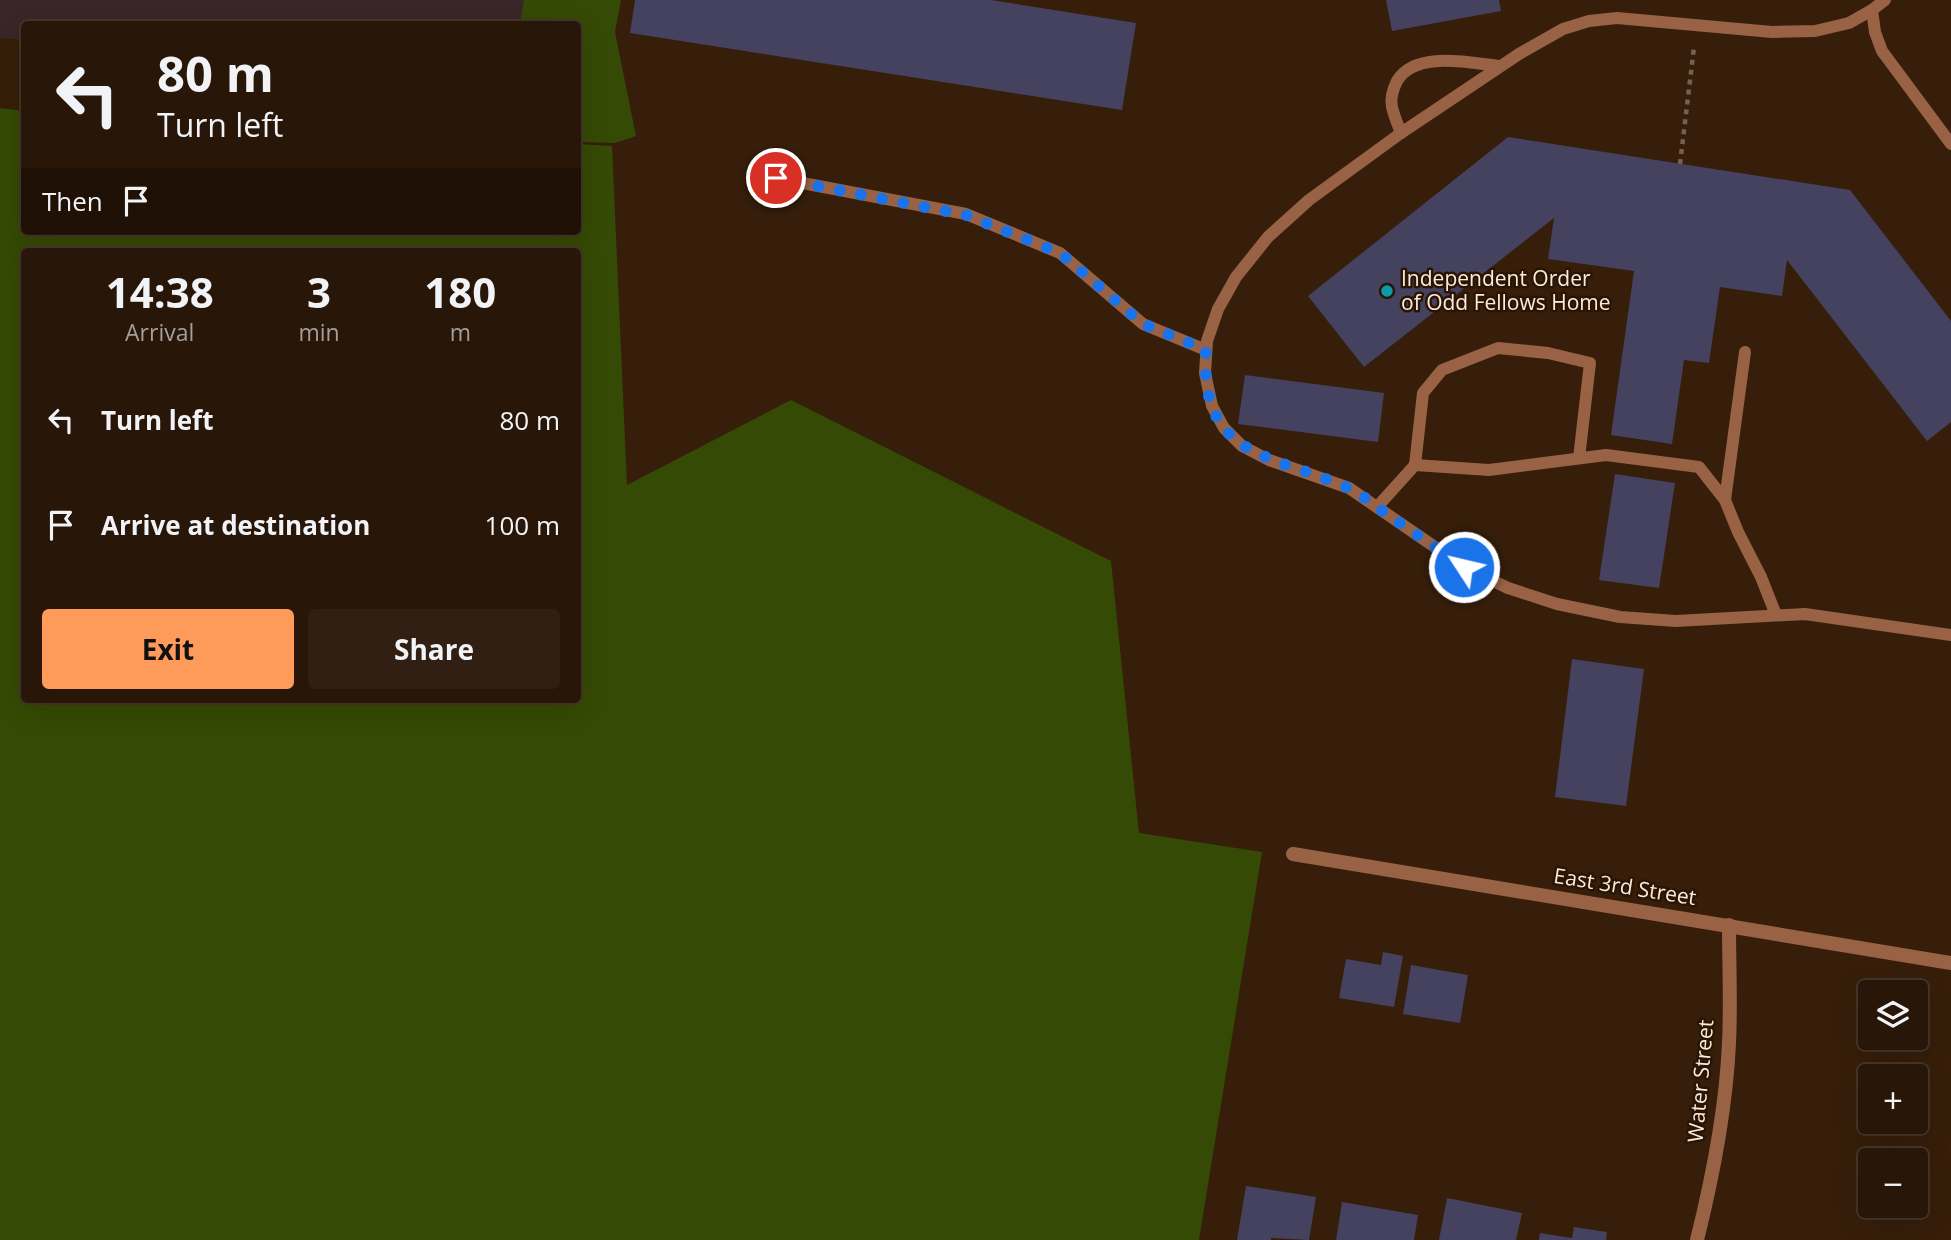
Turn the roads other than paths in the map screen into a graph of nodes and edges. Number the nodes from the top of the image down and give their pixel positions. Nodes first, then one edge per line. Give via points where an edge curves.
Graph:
1 (1885, 0) edge
2 (1872, 10) junction
3 (1500, 66) junction
4 (1401, 133) junction
5 (1951, 144) edge
6 (776, 178) dead end
7 (1206, 350) junction
8 (1745, 352) dead end
9 (1579, 458) junction
10 (1415, 465) junction
11 (1725, 500) junction
12 (1377, 507) junction
13 (1776, 614) junction
14 (1951, 635) edge
15 (1293, 853) dead end
16 (1728, 925) junction
17 (1951, 962) edge
18 (1698, 1240) edge

1 - 2 lane
2 - 3 lane via 1849,23 1815,31 1589,21 1563,29
2 - 5 lane via 1882,51
3 - 4 lane
3 - 4 lane via 1440,61 1416,65 1401,74 1391,105
4 - 7 lane via 1268,237 1218,309
6 - 7 lane via 966,215 1060,253 1143,324
7 - 12 lane via 1212,406 1224,428 1242,446 1349,488
8 - 11 lane
9 - 10 lane via 1489,470
9 - 10 lane via 1590,363 1498,348 1442,370 1423,393
9 - 11 lane via 1606,454 1699,467
10 - 12 lane
11 - 13 lane
12 - 13 lane via 1464,567 1557,604 1620,617 1676,621
13 - 14 lane
15 - 16 street, East 3rd Street
16 - 17 street, East 3rd Street
16 - 18 street, Water Street via 1729,1043 1722,1120

